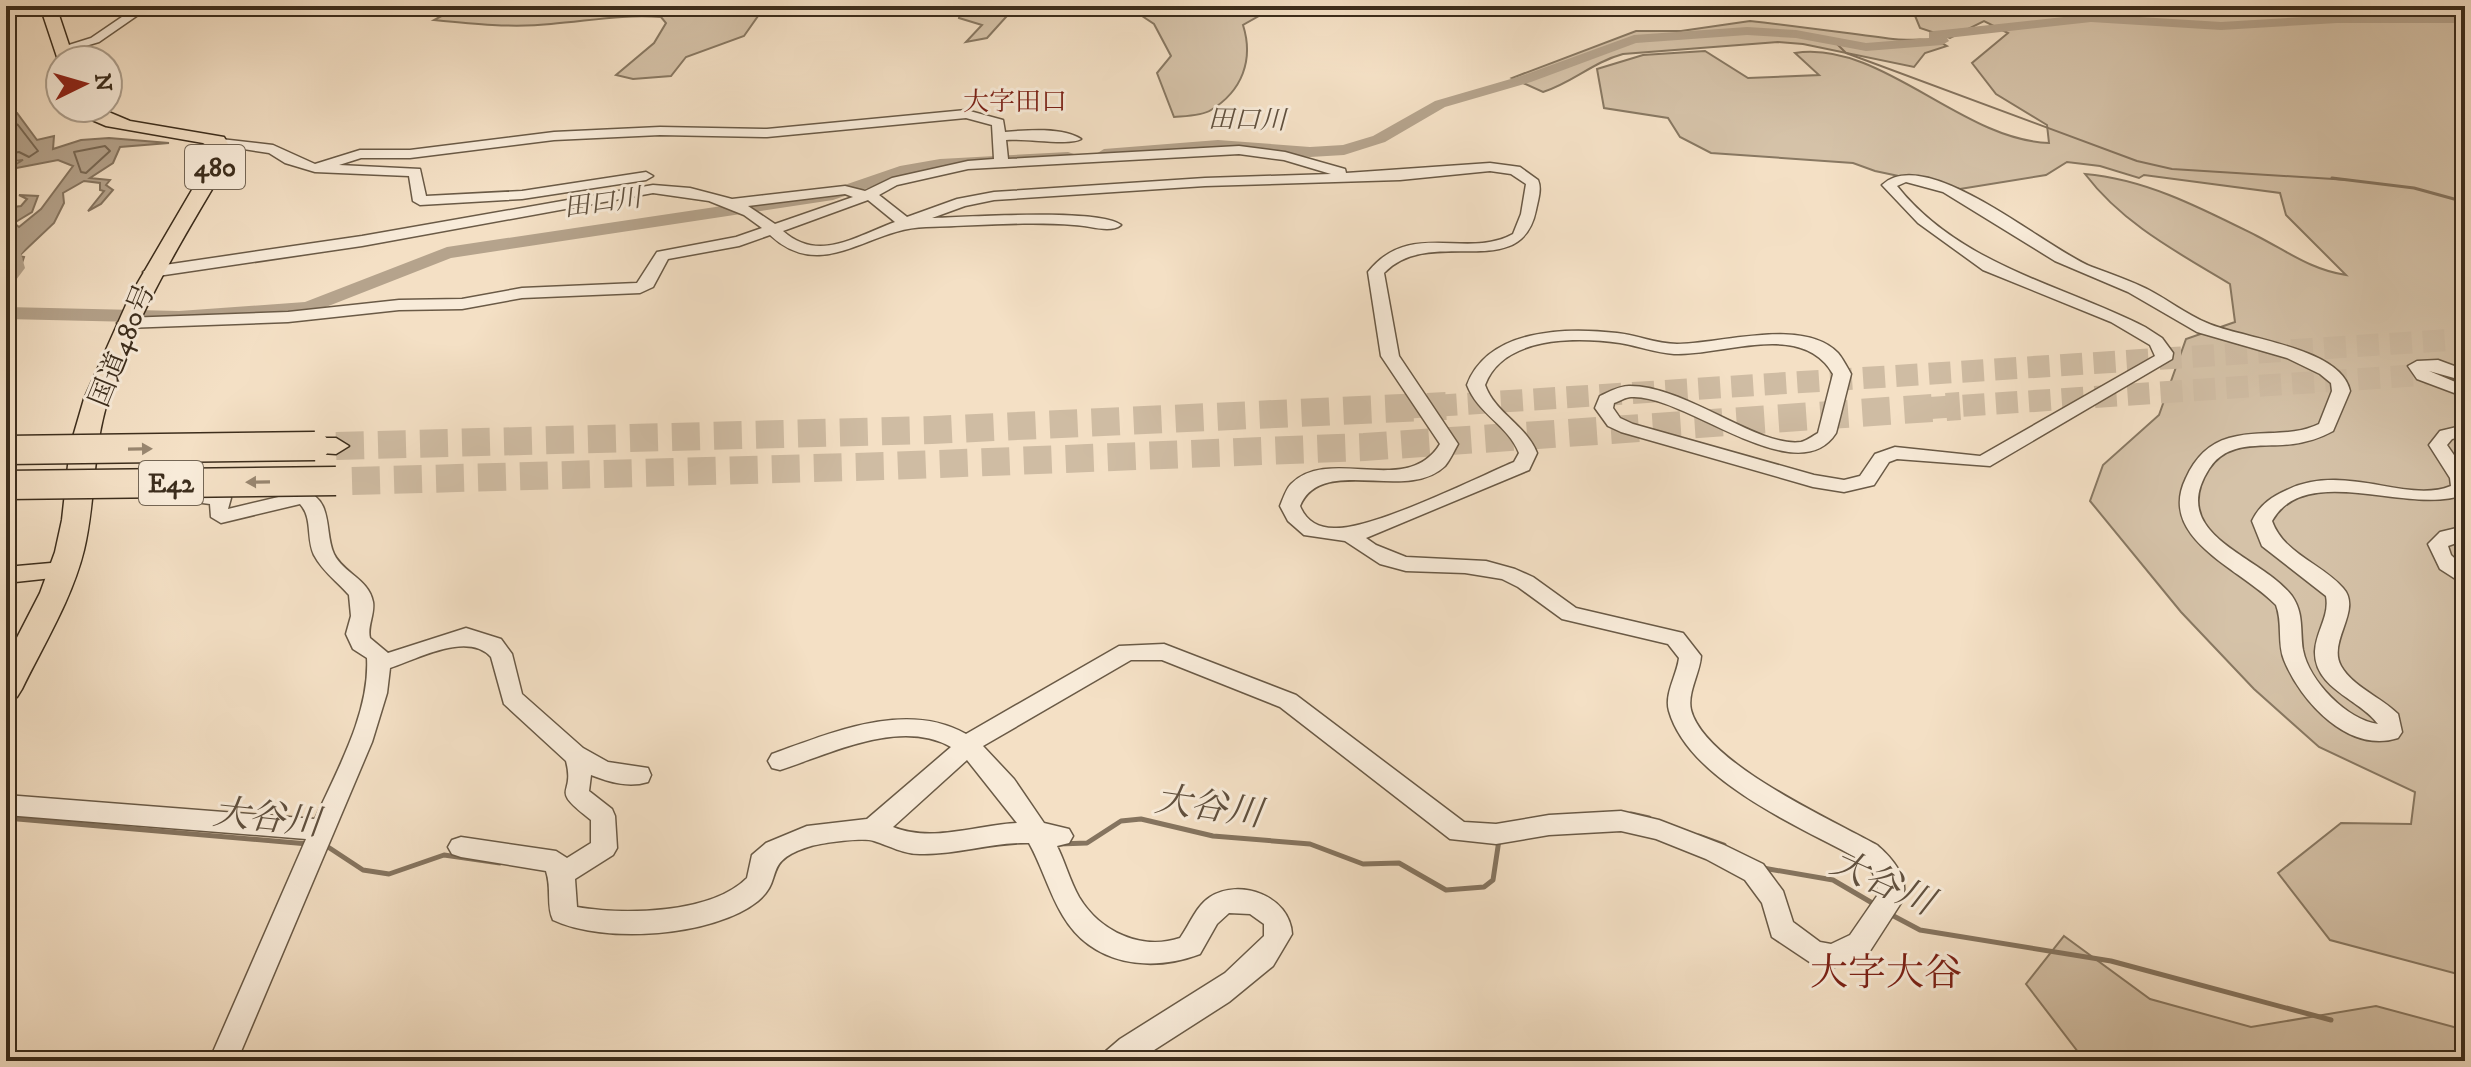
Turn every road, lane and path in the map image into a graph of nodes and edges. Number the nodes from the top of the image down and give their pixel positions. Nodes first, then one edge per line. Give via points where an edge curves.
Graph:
1 (48, 6) edge
2 (145, 6) edge
3 (61, 44) edge
4 (86, 44) edge
5 (123, 124) edge
6 (1000, 136) junction
7 (1074, 139) dead end
8 (217, 141) junction
9 (1279, 155) junction
10 (1001, 162) junction
11 (315, 168) junction
12 (1356, 177) junction
13 (1250, 180) junction
14 (653, 189) junction
15 (856, 193) junction
16 (733, 205) junction
17 (905, 223) junction
18 (1114, 225) dead end
19 (772, 230) junction
20 (151, 272) junction
21 (128, 318) junction
22 (2465, 376) edge
23 (2465, 392) edge
24 (2465, 430) edge
25 (325, 446) tunnel mouth
26 (6, 450) edge
27 (344, 481) tunnel mouth
28 (6, 485) edge
29 (78, 497) junction
30 (2465, 533) edge
31 (1350, 535) junction
32 (62, 570) junction
33 (8, 575) edge
34 (2465, 578) edge
35 (380, 663) junction
36 (6, 689) edge
37 (965, 748) junction
38 (575, 755) junction
39 (780, 761) dead end
40 (639, 775) dead end
41 (6, 805) edge
42 (873, 829) junction
43 (323, 830) junction
44 (1048, 833) junction
45 (461, 847) dead end
46 (562, 874) junction
47 (223, 1061) edge
48 (1116, 1061) edge

1 - 3 highway
2 - 4 street
5 - 8 highway, 480
6 - 7 street
6 - 10 street
6 - 11 street via 998,123 966,114 805,131 660,131 504,140 410,154 360,154
8 - 11 street via 273,149
8 - 20 highway, 国道480号 / 480 via 222,149 216,166
9 - 10 street via 1210,146
9 - 12 street
9 - 13 street
10 - 15 street via 914,175
11 - 14 street via 415,172 420,201 522,195 648,176
12 - 13 street
12 - 31 street via 1495,167 1526,175 1534,186 1522,233 1512,241 1429,246 1392,258 1376,272 1390,356 1449,444 1442,458 1420,473 1328,476 1311,480 1294,493 1291,510 1301,523 1320,533
13 - 17 street via 986,197
14 - 16 street via 683,190
14 - 20 street
15 - 16 street
15 - 17 street via 883,202
15 - 19 street
16 - 19 street
17 - 18 street via 1073,220
17 - 19 street via 817,253 797,251
19 - 21 street via 718,247 662,255 640,288 522,293 462,304 288,317
20 - 21 highway, 国道480号 / 480
21 - 29 highway, 国道480号 / 480 via 84,438
22 - 23 street via 2438,365 2417,366 2423,375
24 - 31 street via 2439,440 2442,456 2460,478 2457,492 2428,495 2350,484 2314,485 2295,491 2264,515 2262,526 2269,541 2336,593 2339,606 2324,651 2332,672 2385,714 2392,727 2381,734 2357,730 2344,722 2301,670 2292,649 2291,616 2282,598 2210,541 2188,505 2201,469 2229,444 2311,436 2327,427 2341,391 2339,381 2309,362 2202,327 2142,293 2060,258 1974,203 1904,178 1890,183 1890,189 1979,261 2148,334 2162,345 2163,359 1983,462 1895,453 1882,458 1867,481 1844,486 1627,428 1614,422 1604,408 1618,392 1644,391 1773,444 1814,444 1827,433 1842,374 1832,358 1812,346 1777,339 1677,349 1599,336 1530,340 1486,362 1476,385 1488,411 1526,445 1522,466
26 -> 25 highway, E42, bridge
27 -> 28 highway, E42, bridge
29 - 32 highway, 国道480号 / 480 via 74,534
29 - 35 street via 208,495 221,498 221,517 304,497 316,508 324,553 360,593 363,615 357,634
30 - 34 street via 2447,537 2438,550
31 - 37 street via 1378,558 1499,571 1544,592 1570,614 1675,638 1690,656 1679,706 1693,741 1718,765 1882,865 1892,895 1860,943 1831,956 1814,953 1781,929 1774,899 1754,872 1639,824 1459,832 1288,701 1164,652 1127,652
32 - 33 main road
32 - 36 highway, 国道480号 / 480
35 - 38 street via 466,636 481,640 501,654 512,698
35 - 43 street via 348,775
37 - 39 street via 948,734 905,729 838,741
37 - 42 street
37 - 44 street
38 - 40 street via 610,773
38 - 46 street via 580,765 576,795 603,816 607,838 604,848
41 - 43 street
42 - 44 street via 919,844
42 - 46 street via 807,836 775,850 761,863 756,887 728,905 697,914 604,922 570,918 562,912
43 - 47 street
44 - 48 street via 1078,917 1099,936 1127,948 1157,957 1176,953 1190,946 1209,914 1223,903 1243,899 1271,911 1278,928 1277,941 1265,954 1218,993
45 - 46 street via 548,858

